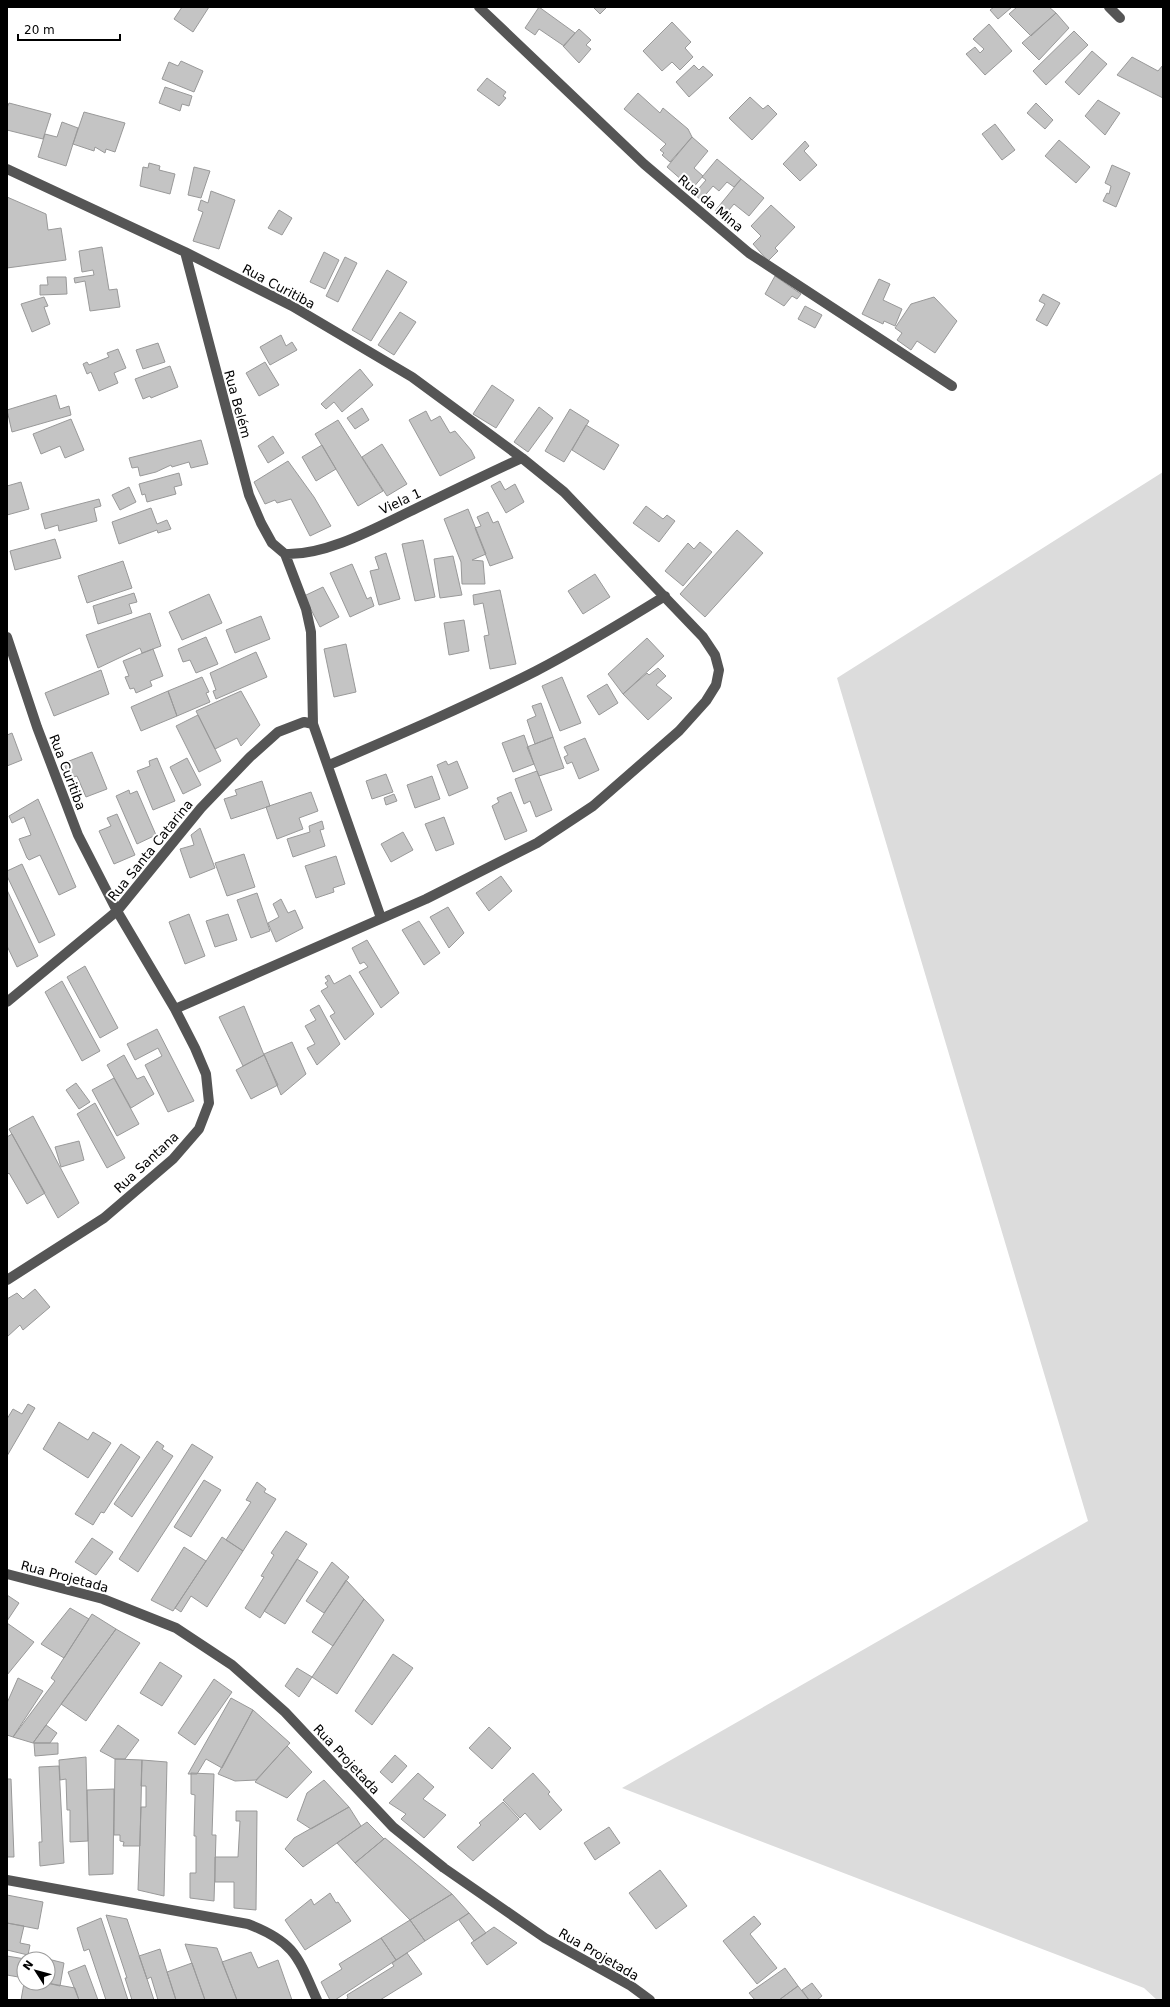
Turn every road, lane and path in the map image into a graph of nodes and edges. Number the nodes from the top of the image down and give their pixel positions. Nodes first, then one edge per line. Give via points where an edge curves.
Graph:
1 (479, 7) edge
2 (1110, 7) edge
3 (1120, 18) dead end
4 (7, 169) edge
5 (185, 252) junction
6 (952, 386) dead end
7 (522, 458) junction
8 (285, 554) junction
9 (665, 596) junction
10 (7, 637) edge
11 (313, 724) junction
12 (329, 765) junction
13 (117, 911) junction
14 (381, 918) junction
15 (7, 1002) edge
16 (175, 1009) junction
17 (7, 1280) edge
18 (7, 1574) edge
19 (7, 1880) edge
20 (317, 2000) edge
21 (650, 2000) edge

1 - 6 street, Rua da Mina via 644,164 749,252
2 - 3 street
4 - 5 street, Rua Curitiba
5 - 7 street, Rua Curitiba via 292,306 412,377
5 - 8 street, Rua Belém via 249,495 272,543
7 - 8 street, Viela 1 via 329,548 301,555
7 - 9 street, Rua Curitiba via 564,492
8 - 11 street via 306,609 311,632
9 - 12 street via 537,670
9 - 14 street, Rua Curitiba via 703,637 715,655 719,670 716,685 706,701 680,731 593,806 537,843
10 - 13 street, Rua Curitiba via 37,727 78,834
11 - 12 street
11 - 13 street, Rua Santa Catarina via 304,722 278,732 250,757 201,808
12 - 14 street
13 - 15 street, Rua Santa Catarina
13 - 16 street, Rua Santana
14 - 16 street, Rua Curitiba
16 - 17 street, Rua Santana via 206,1074 209,1103 199,1128 173,1159 104,1218
18 - 21 street, Rua Projetada via 103,1598 176,1628 232,1665 285,1712 393,1827 444,1868 545,1938 631,1986
19 - 20 street via 205,1915 260,1928 285,1944 298,1959

